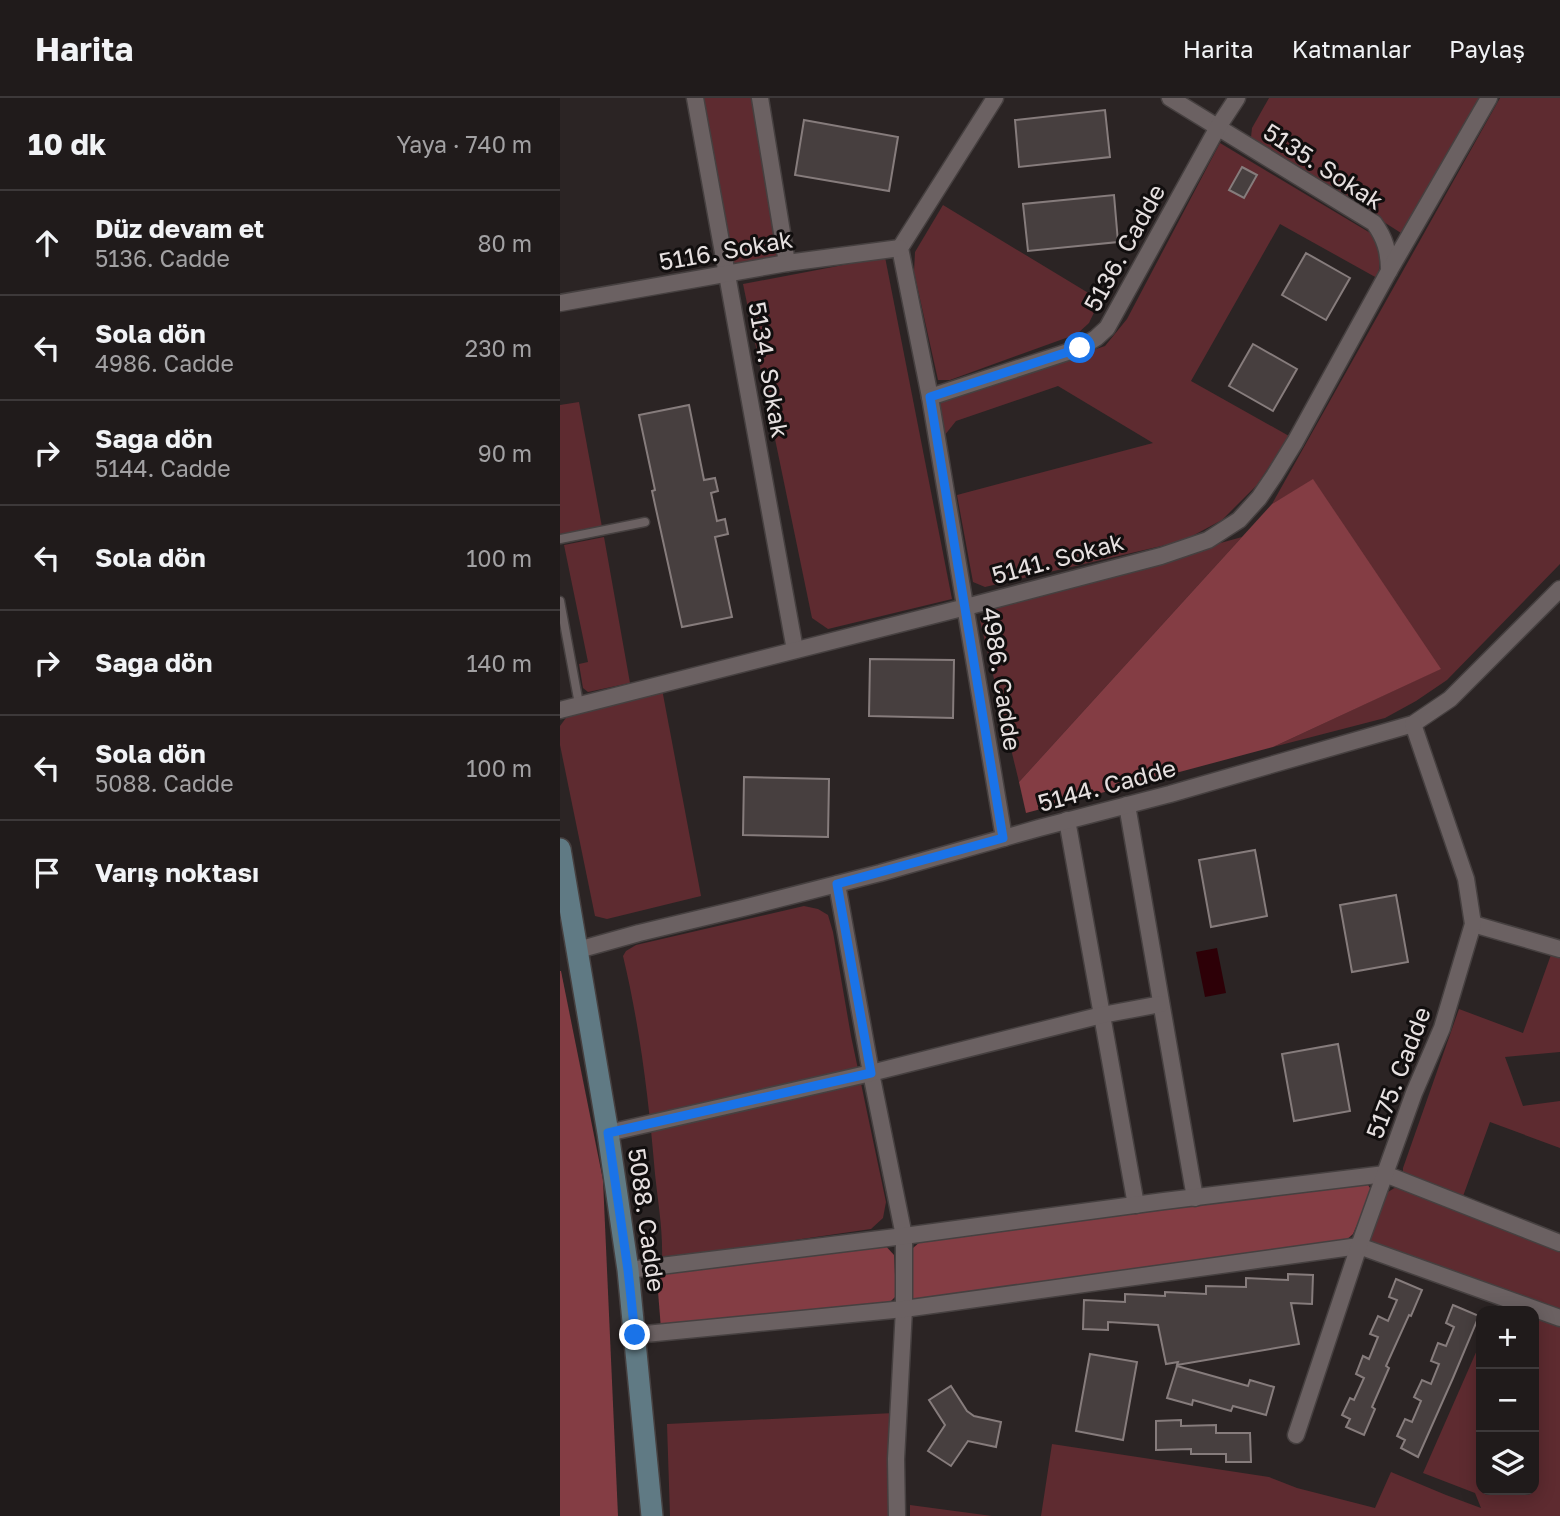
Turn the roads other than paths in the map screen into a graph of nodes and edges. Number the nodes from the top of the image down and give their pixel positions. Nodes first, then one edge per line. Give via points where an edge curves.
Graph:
1 (695, 98) edge
2 (760, 98) edge
3 (995, 98) edge
4 (1170, 98) edge
5 (1237, 98) edge
6 (1489, 98) edge
7 (1218, 127) junction
8 (900, 248) junction
9 (788, 263) junction
10 (1389, 271) junction
11 (727, 274) junction
12 (560, 303) edge
13 (930, 397) junction
14 (645, 522) dead end
15 (560, 539) edge
16 (1560, 589) edge
17 (560, 601) edge
18 (966, 607) junction
19 (795, 650) junction
20 (579, 704) junction
21 (560, 709) edge
22 (1413, 724) junction
23 (1127, 805) junction
24 (1067, 820) junction
25 (1003, 838) junction
26 (560, 849) edge
27 (837, 884) junction
28 (1473, 924) junction
29 (1560, 949) edge
30 (578, 950) junction
31 (1161, 1004) junction
32 (1102, 1015) junction
33 (871, 1073) junction
34 (608, 1133) junction
35 (1385, 1174) junction
36 (1195, 1198) junction
37 (1136, 1205) junction
38 (904, 1236) junction
39 (1560, 1243) edge
40 (1359, 1246) junction
41 (628, 1270) junction
42 (904, 1309) junction
43 (1560, 1318) edge
44 (635, 1335) junction
45 (1296, 1435) dead end
46 (652, 1516) edge
47 (897, 1516) edge

1 - 11 street, 5134. Sokak
2 - 9 street
3 - 8 street
4 - 7 street, 5135. Sokak
5 - 7 street, 5136. Cadde
6 - 10 street
7 - 10 street, 5135. Sokak via 1374,223 1386,244
7 - 13 street, 5136. Cadde via 1107,328 1080,348
8 - 9 street, 5116. Sokak
8 - 13 street, 4986. Cadde
9 - 11 street, 5116. Sokak
10 - 18 street, 5141. Sokak via 1295,442 1239,520 1208,540 1161,556
11 - 12 street, 5116. Sokak
11 - 19 street, 5134. Sokak
13 - 18 street, 4986. Cadde
14 - 15 lane
16 - 22 street, 5144. Cadde via 1450,699
17 - 20 lane
18 - 19 street, 5141. Sokak
18 - 25 street, 4986. Cadde
19 - 20 street, 5141. Sokak
20 - 21 street, 5141. Sokak
22 - 23 street, 5144. Cadde
22 - 28 street, 5175. Cadde via 1466,879
23 - 24 street, 5144. Cadde
23 - 31 street
24 - 25 street, 5144. Cadde
24 - 32 street
25 - 27 street, 5144. Cadde
26 - 30 street, 5088. Cadde
27 - 30 street, 5144. Cadde
27 - 33 street
28 - 29 street
28 - 35 street, 5175. Cadde via 1442,1028
30 - 34 street, 5088. Cadde
31 - 32 street
31 - 36 street
32 - 33 street
32 - 37 street
33 - 34 street
33 - 38 street
34 - 41 street, 5088. Cadde
35 - 36 street
35 - 39 street
35 - 40 street, 5175. Cadde
36 - 37 street
37 - 38 street
38 - 41 street
38 - 42 street
40 - 42 street
40 - 43 street
40 - 45 street, 5175. Cadde
41 - 44 street, 5088. Cadde
42 - 44 street
42 - 47 street
44 - 46 street, 5088. Cadde

